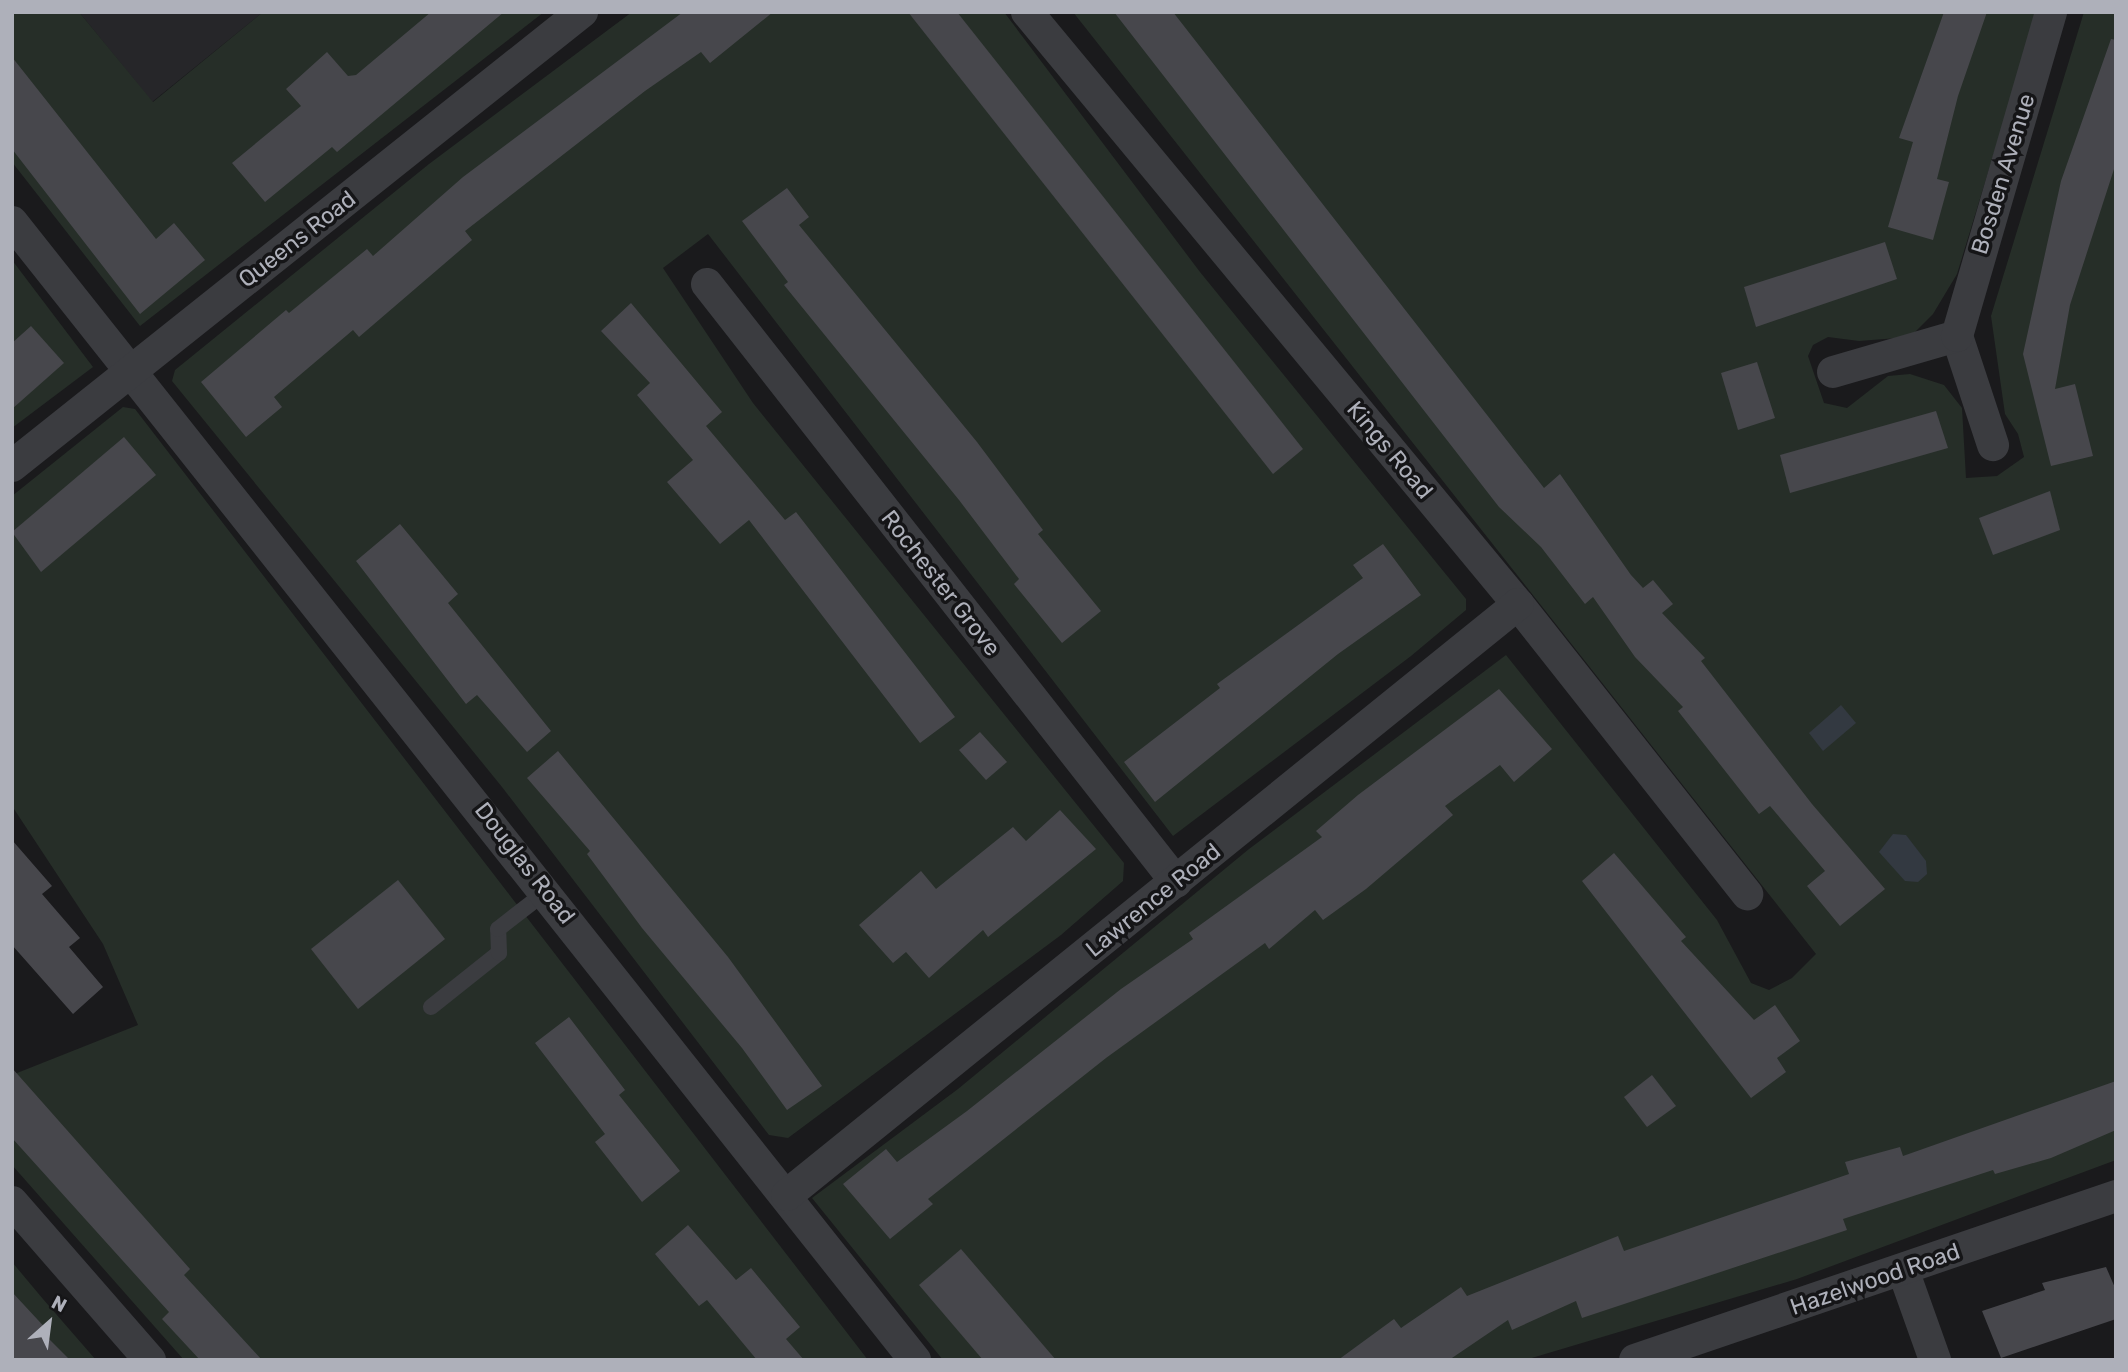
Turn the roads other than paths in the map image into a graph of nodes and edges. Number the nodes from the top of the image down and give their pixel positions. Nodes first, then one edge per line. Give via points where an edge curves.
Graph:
1 (582, 12) edge
2 (1027, 12) edge
3 (2051, 12) edge
4 (12, 222) edge
5 (707, 284) dead end
6 (1957, 337) junction
7 (130, 370) junction
8 (1833, 372) dead end
9 (1993, 445) dead end
10 (12, 466) edge
11 (1518, 604) junction
12 (1176, 882) junction
13 (547, 891) junction
14 (1747, 894) dead end
15 (431, 1007) dead end
16 (787, 1195) junction
17 (2116, 1196) edge
18 (12, 1202) edge
19 (1903, 1270) junction
20 (150, 1360) edge
21 (915, 1360) edge
22 (1635, 1360) edge
23 (1935, 1360) edge

1 - 7 street, Queens Road
2 - 11 street, Kings Road
3 - 6 street, Bosden Avenue
4 - 7 street, Douglas Road
5 - 12 street, Rochester Grove
6 - 8 street
6 - 9 street
7 - 10 street, Queens Road
7 - 13 street, Douglas Road
11 - 12 street, Lawrence Road
11 - 14 street, Kings Road
12 - 16 street, Lawrence Road
13 - 15 lane via 498,929 499,953
13 - 16 street, Douglas Road
16 - 21 street, Douglas Road
17 - 19 street, Hazelwood Road
18 - 20 street
19 - 22 street, Hazelwood Road
19 - 23 street

